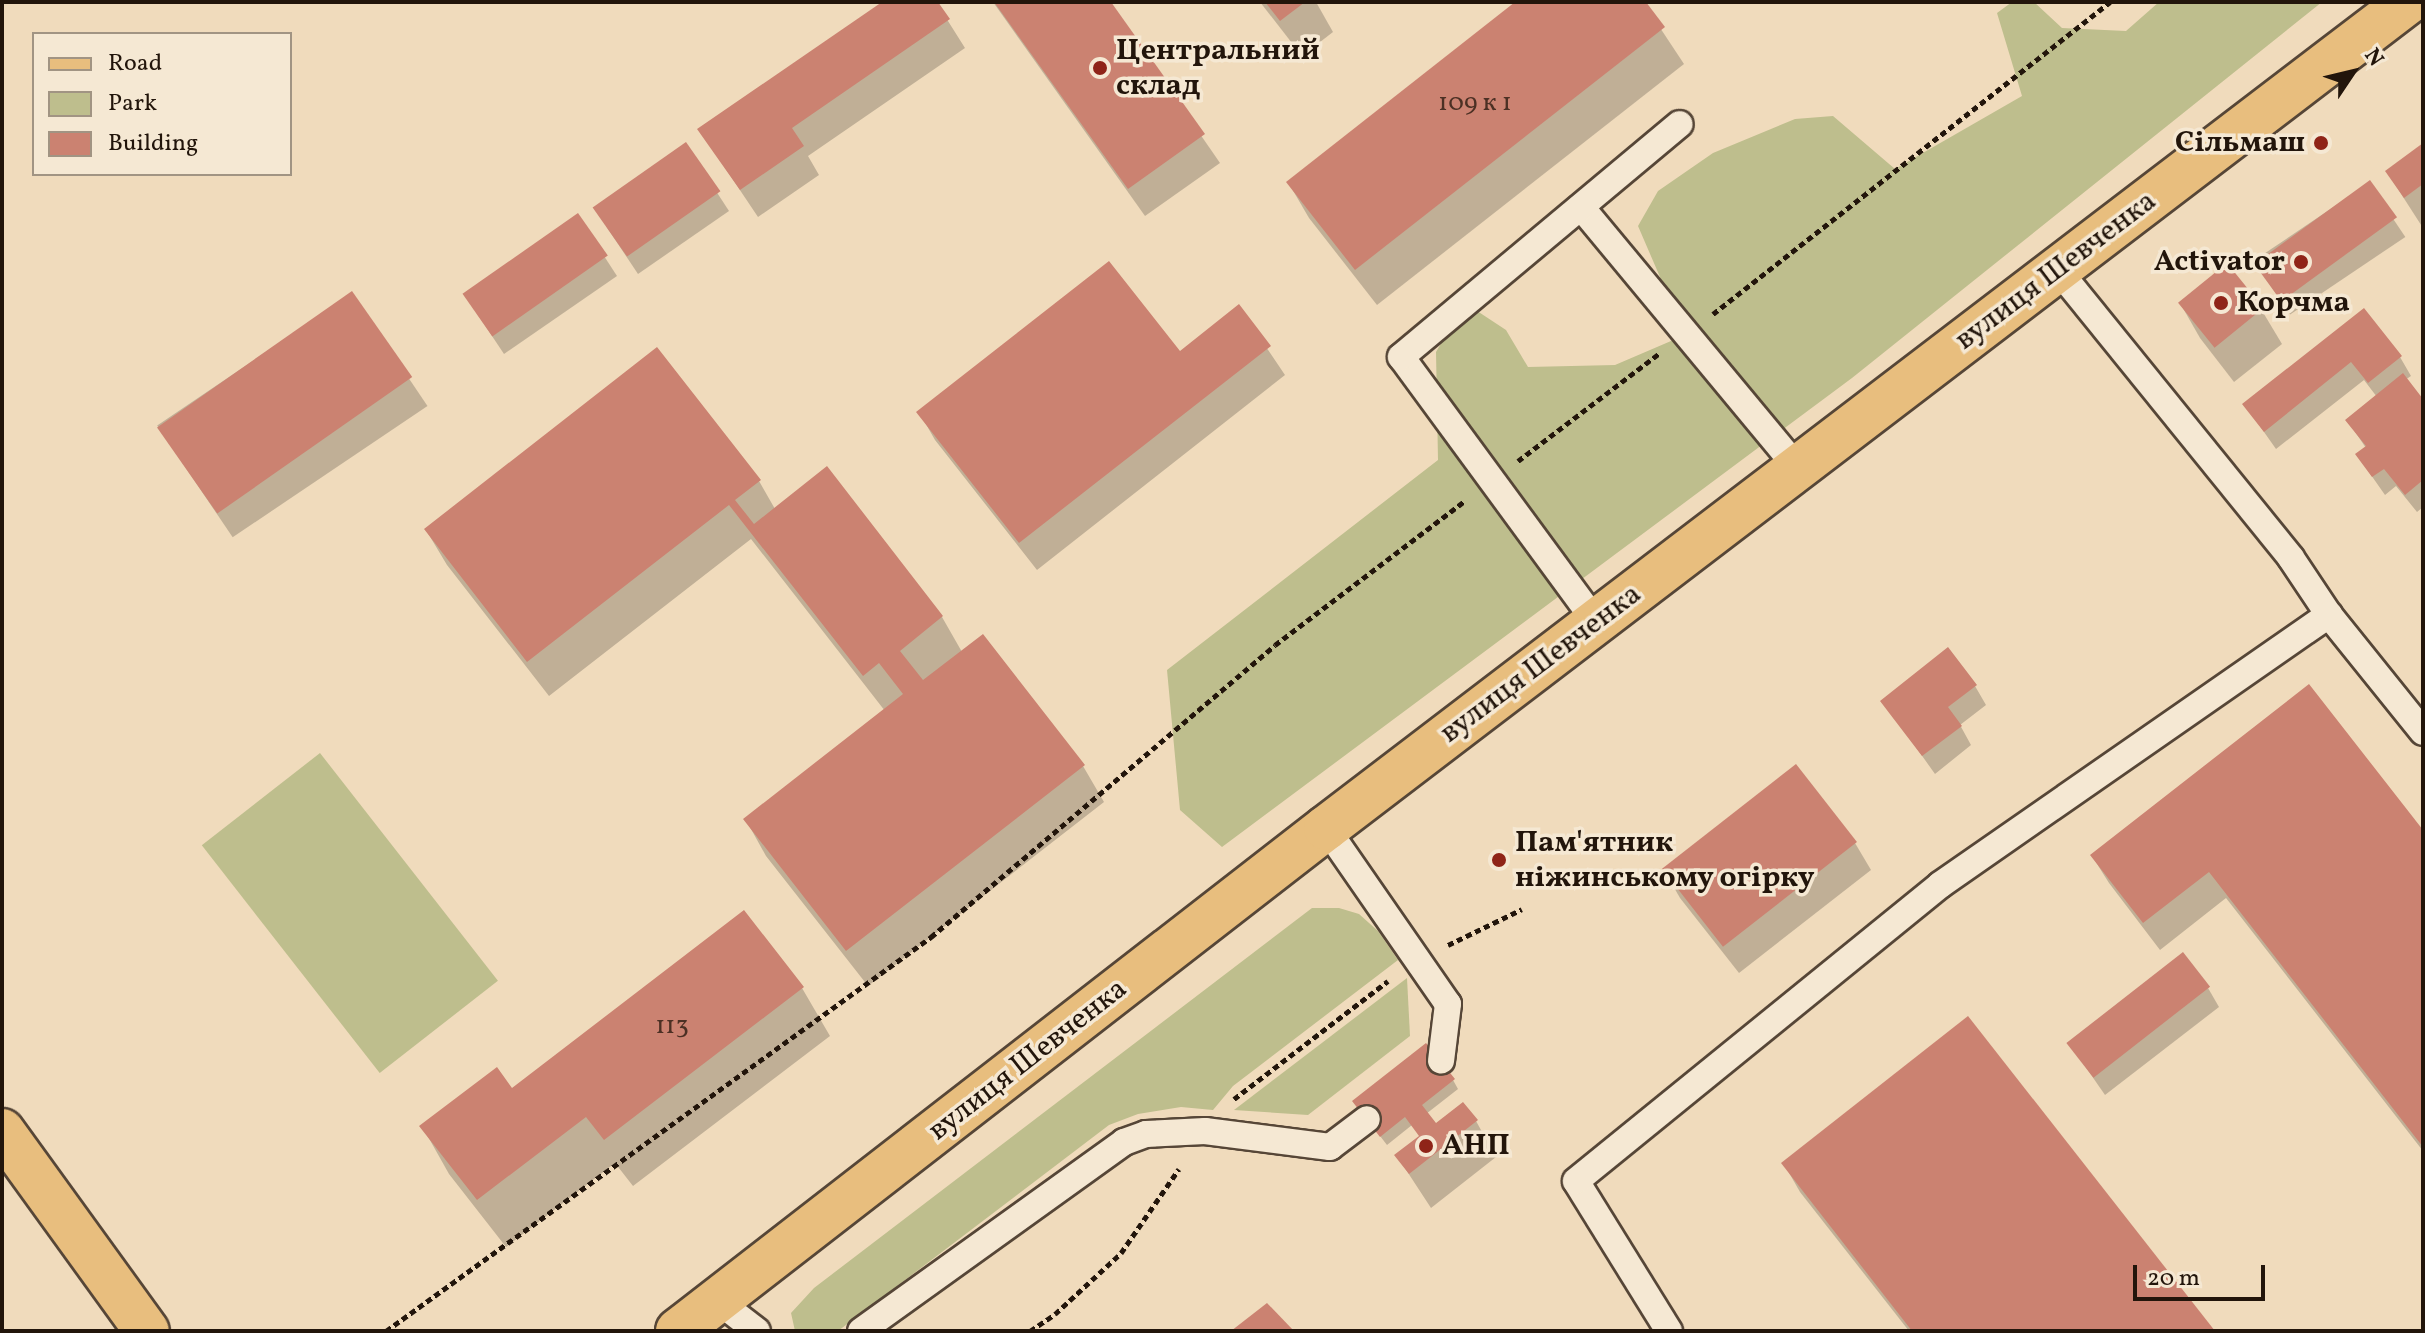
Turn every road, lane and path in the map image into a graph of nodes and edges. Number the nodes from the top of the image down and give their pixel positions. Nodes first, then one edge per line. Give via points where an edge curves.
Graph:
1 (2110, 2) edge
2 (2408, 2) edge
3 (1680, 124) dead end
4 (1581, 207) junction
5 (2058, 270) junction
6 (1685, 335) junction
7 (1798, 468) junction
8 (1492, 480) junction
9 (2329, 615) junction
10 (1596, 622) junction
11 (2423, 732) edge
12 (1326, 828) junction
13 (1441, 1061) dead end
14 (1367, 1119) dead end
15 (2, 1131) edge
16 (718, 1301) junction
17 (147, 1331) edge
18 (386, 1331) edge
19 (678, 1331) edge
20 (757, 1331) edge
21 (861, 1331) edge
22 (1669, 1331) edge

1 - 6 path
2 - 5 main road, вулиця Шевченка
3 - 4 lane
4 - 6 lane
4 - 8 lane via 1401,357
5 - 7 main road, вулиця Шевченка
5 - 9 lane via 2291,558
6 - 7 lane
6 - 8 path
7 - 10 main road, вулиця Шевченка
8 - 10 lane
8 - 18 path via 1275,645 931,937
9 - 11 lane
9 - 22 lane via 1940,885 1576,1181
10 - 12 main road, вулиця Шевченка
12 - 13 lane via 1448,1004
12 - 16 main road, вулиця Шевченка
14 - 21 lane via 1330,1147 1205,1131 1146,1134 1124,1142
15 - 17 main road
16 - 19 main road, вулиця Шевченка
16 - 20 lane

